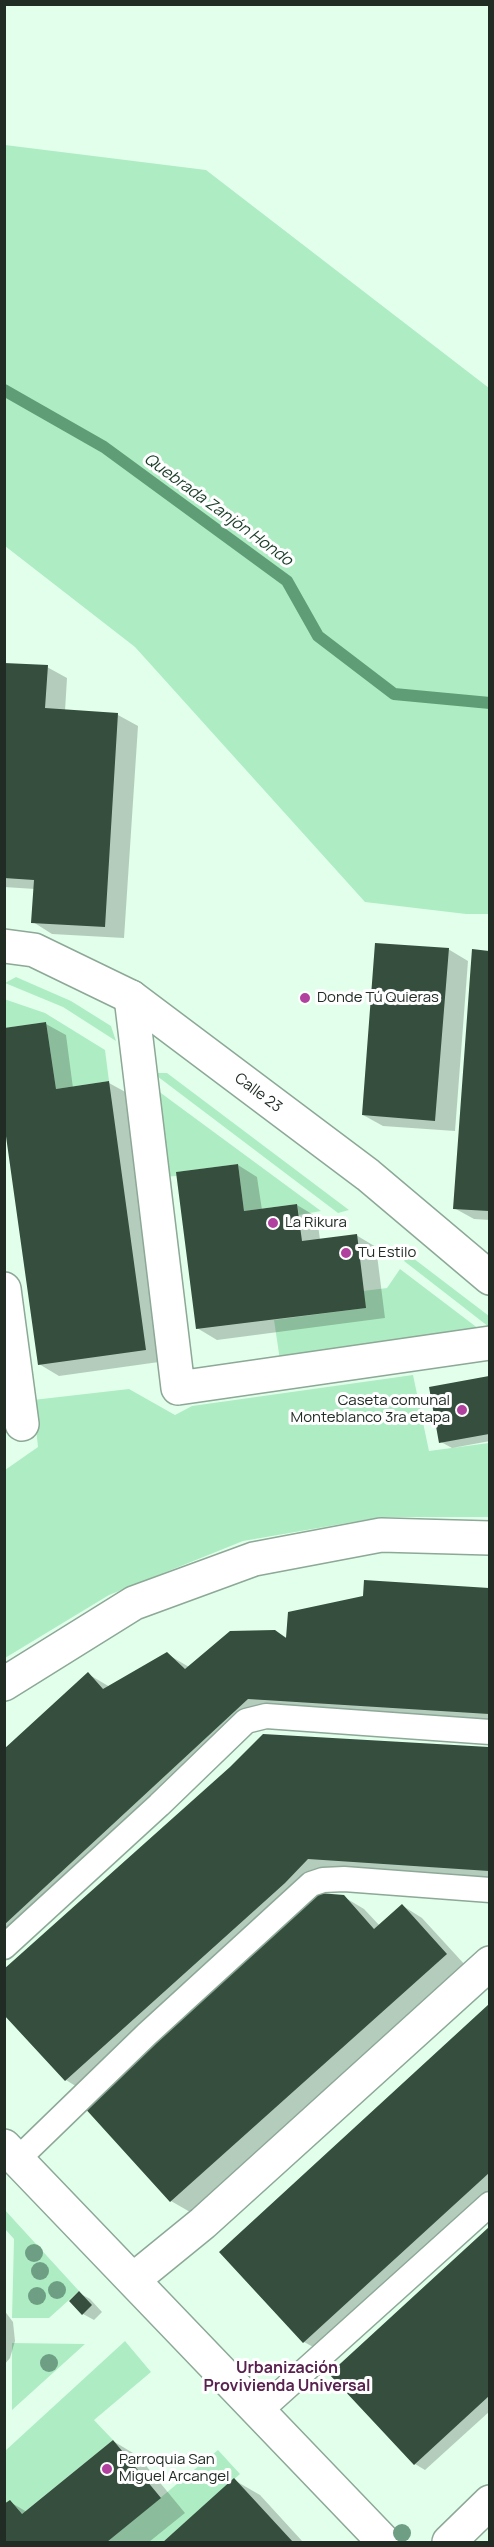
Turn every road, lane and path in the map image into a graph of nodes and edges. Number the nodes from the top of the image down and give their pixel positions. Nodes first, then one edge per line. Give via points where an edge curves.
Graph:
1 (4, 946) edge
2 (131, 998) junction
3 (489, 1278) edge
4 (4, 1288) edge
5 (489, 1343) edge
6 (22, 1424) dead end
7 (489, 1538) edge
8 (4, 1684) edge
9 (489, 1732) edge
10 (489, 1890) edge
11 (4, 1947) edge
12 (489, 1962) edge
13 (11, 2153) edge
14 (489, 2204) edge
15 (133, 2280) junction
16 (259, 2412) junction
17 (489, 2502) edge
18 (384, 2542) edge
19 (449, 2542) edge

1 - 2 street, Calle 23 via 34,950
2 - 3 street, Calle 23 via 368,1175
2 - 5 street via 178,1388
4 - 6 street
7 - 8 street via 381,1535 254,1559 134,1603
9 - 11 lane via 266,1716 246,1721
10 - 13 lane via 344,1879 311,1884
12 - 15 street via 212,2215
13 - 15 street
14 - 16 lane
15 - 16 street
16 - 18 street
17 - 19 street

